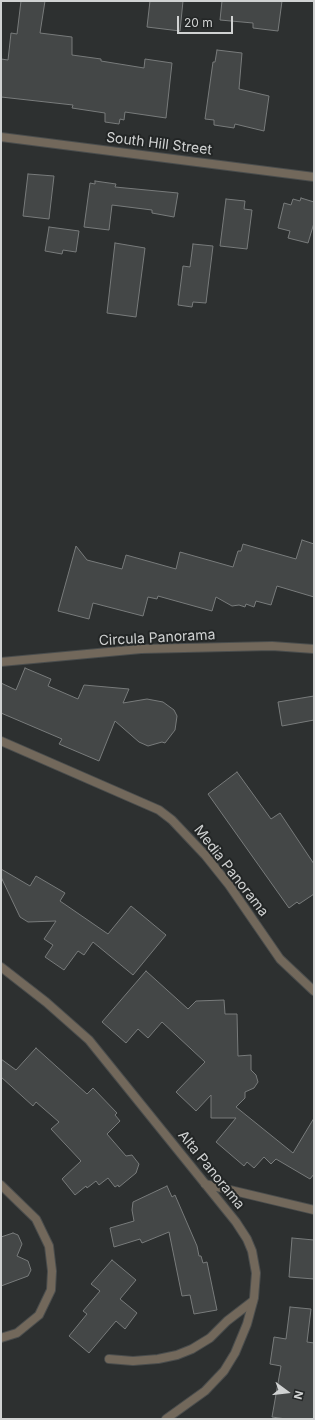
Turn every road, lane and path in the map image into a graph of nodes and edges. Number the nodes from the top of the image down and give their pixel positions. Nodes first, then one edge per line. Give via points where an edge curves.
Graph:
1 (1, 137) edge
2 (314, 177) edge
3 (314, 650) edge
4 (1, 662) edge
5 (1, 742) edge
6 (1, 967) edge
7 (314, 991) edge
8 (205, 1184) junction
9 (1, 1185) edge
10 (314, 1210) edge
11 (253, 1301) junction
12 (1, 1338) edge
13 (109, 1359) dead end
14 (166, 1419) edge

1 - 2 street, South Hill Street
3 - 4 street, Circula Panorama via 272,646 141,649
5 - 7 street, Media Panorama via 159,810 172,820 219,873 280,959
6 - 8 street, Alta Panorama via 89,1040
8 - 10 street
8 - 11 street, Alta Panorama via 247,1239 256,1273
9 - 12 street via 36,1219 49,1246 52,1271 50,1290 39,1315 17,1333
11 - 13 street via 210,1338 192,1349 158,1360
11 - 14 street, Alta Panorama via 243,1338 224,1370 205,1391

